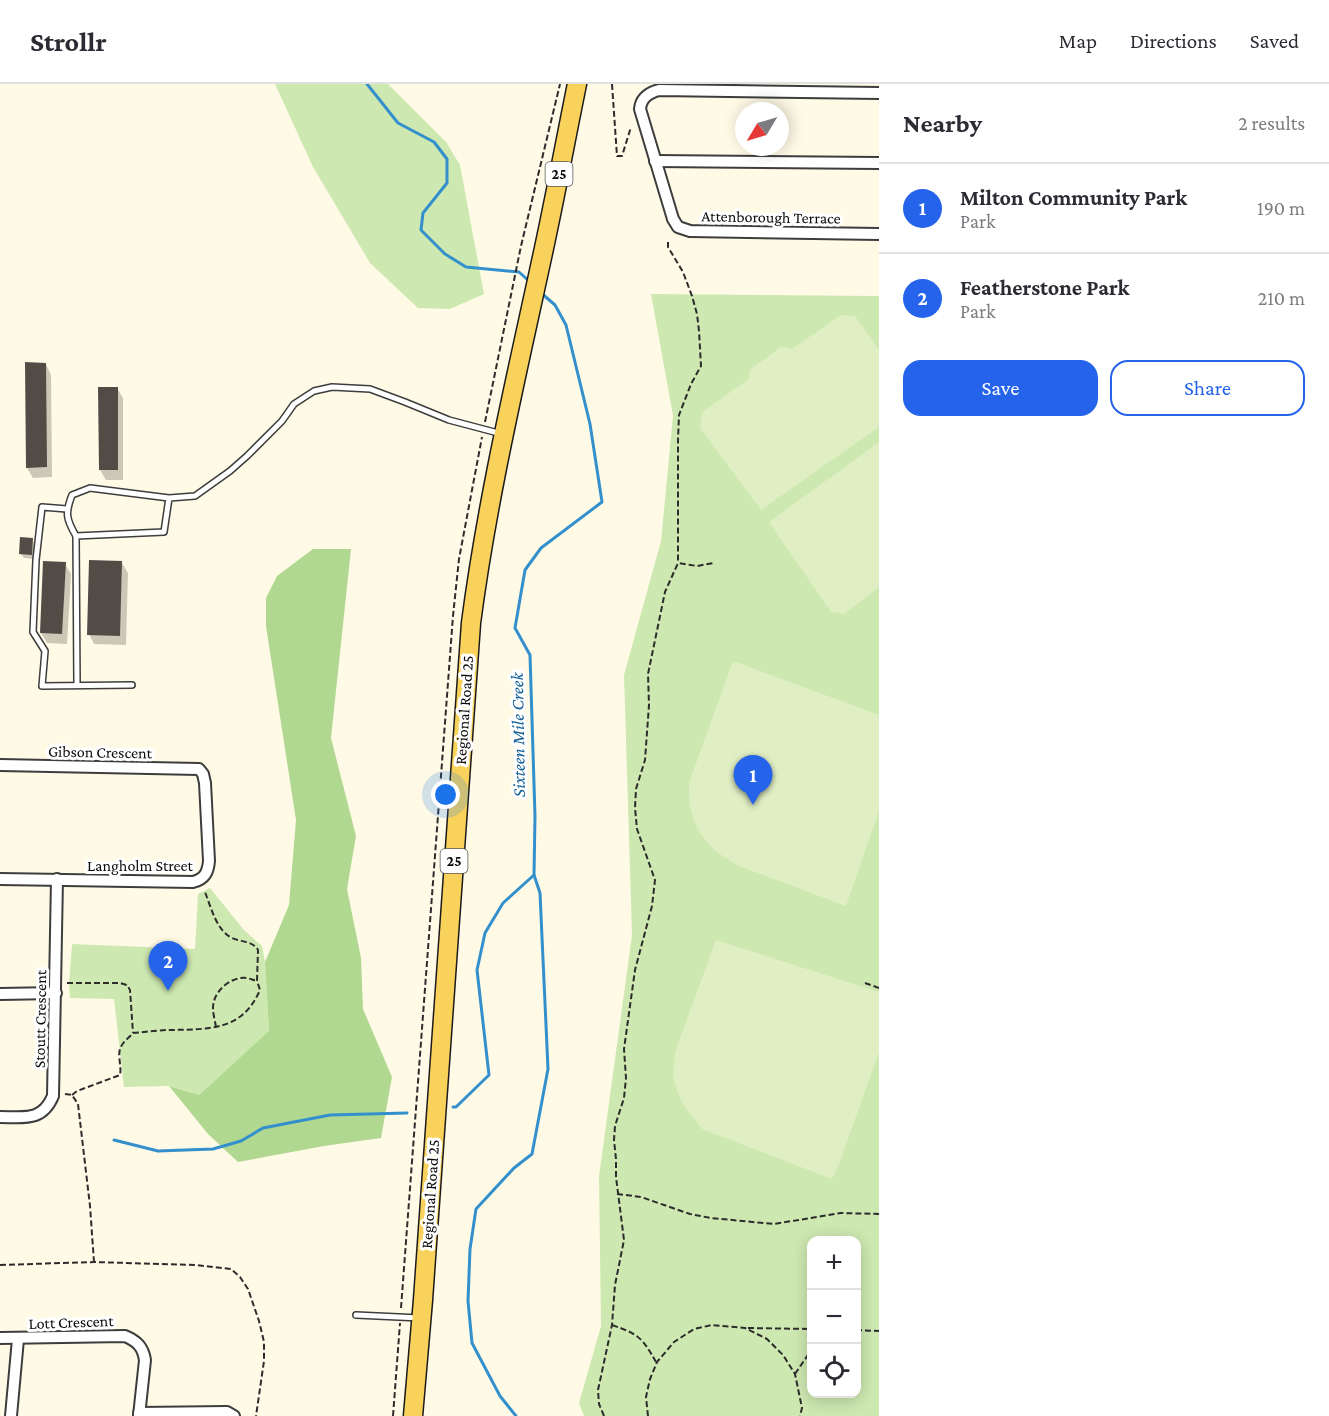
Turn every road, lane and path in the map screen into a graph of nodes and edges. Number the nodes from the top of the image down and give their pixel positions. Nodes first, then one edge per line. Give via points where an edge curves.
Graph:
1 (560, 84) edge
2 (577, 84) edge
3 (612, 84) edge
4 (831, 88) edge
5 (879, 93) edge
6 (632, 127) dead end
7 (655, 161) junction
8 (879, 163) edge
9 (879, 234) edge
10 (668, 242) dead end
11 (484, 430) junction
12 (503, 435) junction
13 (169, 498) junction
14 (67, 509) junction
15 (76, 536) junction
16 (678, 563) junction
17 (714, 563) dead end
18 (77, 685) junction
19 (132, 685) dead end
20 (0, 765) edge
21 (199, 769) joint
22 (0, 879) edge
23 (57, 879) junction
24 (205, 892) dead end
25 (257, 981) junction
26 (67, 982) dead end
27 (865, 983) dead end
28 (879, 988) edge
29 (56, 993) junction
30 (0, 994) edge
31 (216, 1028) junction
32 (133, 1033) junction
33 (53, 1092) junction
34 (72, 1095) junction
35 (0, 1117) edge
36 (617, 1194) junction
37 (879, 1214) edge
38 (94, 1262) junction
39 (0, 1265) edge
40 (356, 1315) dead end
41 (401, 1317) junction
42 (421, 1318) junction
43 (612, 1325) junction
44 (745, 1328) junction
45 (807, 1329) edge
46 (861, 1330) edge
47 (879, 1331) edge
48 (0, 1338) edge
49 (18, 1339) junction
50 (807, 1356) edge
51 (657, 1363) junction
52 (795, 1374) junction
53 (139, 1415) edge
54 (11, 1416) edge
55 (234, 1416) edge
56 (256, 1416) edge
57 (393, 1416) edge
58 (413, 1416) edge
59 (604, 1416) edge
60 (648, 1416) edge
61 (800, 1416) edge

1 - 11 path via 521,246
2 - 12 main road, Regional Road 25 / 25
3 - 6 path via 617,156 622,156
4 - 5 street, Attenborough Terrace
4 - 7 street, Attenborough Terrace via 653,92 640,102 640,109
7 - 8 street
7 - 9 street, Attenborough Terrace via 673,219 684,230
10 - 16 path via 697,314 701,366 679,415
11 - 12 lane
11 - 13 lane via 370,389 332,387 314,391 294,404 247,456 209,487 195,496
11 - 41 path via 461,549 453,616
12 - 42 main road, Regional Road 25 / 25 via 471,623
13 - 14 lane via 90,488 72,495
13 - 15 lane via 164,532
14 - 15 lane via 68,523
14 - 18 lane via 42,507 33,632 45,651 42,686
15 - 18 lane
16 - 17 path
16 - 36 path via 665,592 648,674 645,760 634,808 655,880 635,970 624,1049 624,1098 614,1140
18 - 19 lane
20 - 21 street, Gibson Crescent
21 - 23 street, Langholm Street via 206,783 209,861 200,880 186,883
22 - 23 street, Langholm Street
23 - 29 street, Stoutt Crescent
24 - 25 path via 222,930 256,946
25 - 31 path via 260,990 255,1001 243,1014
25 - 31 path via 236,979 217,994 213,1005
26 - 32 path via 127,985
27 - 28 path
29 - 30 street
29 - 33 street, Stoutt Crescent
31 - 32 path
32 - 34 path via 119,1052 120,1075
33 - 34 path
33 - 35 street, Stoutt Crescent via 49,1105 39,1114
34 - 38 path via 78,1104
36 - 37 path via 641,1197 690,1214 774,1224 841,1213
36 - 43 path via 624,1240
38 - 39 path
38 - 56 path via 195,1265 231,1269 240,1277 248,1289 264,1342
40 - 41 lane
41 - 42 lane
41 - 57 path
42 - 58 main road, Regional Road 25 / 25
43 - 51 path via 643,1340
43 - 59 path via 598,1390
44 - 45 path
44 - 51 path via 712,1325 694,1329 675,1341
44 - 52 path via 767,1339
46 - 47 path
48 - 49 street, Lott Crescent
49 - 53 street, Lott Crescent via 134,1339 146,1360
49 - 54 street
50 - 52 path
51 - 60 path via 646,1397
52 - 61 path
53 - 55 street via 227,1412

